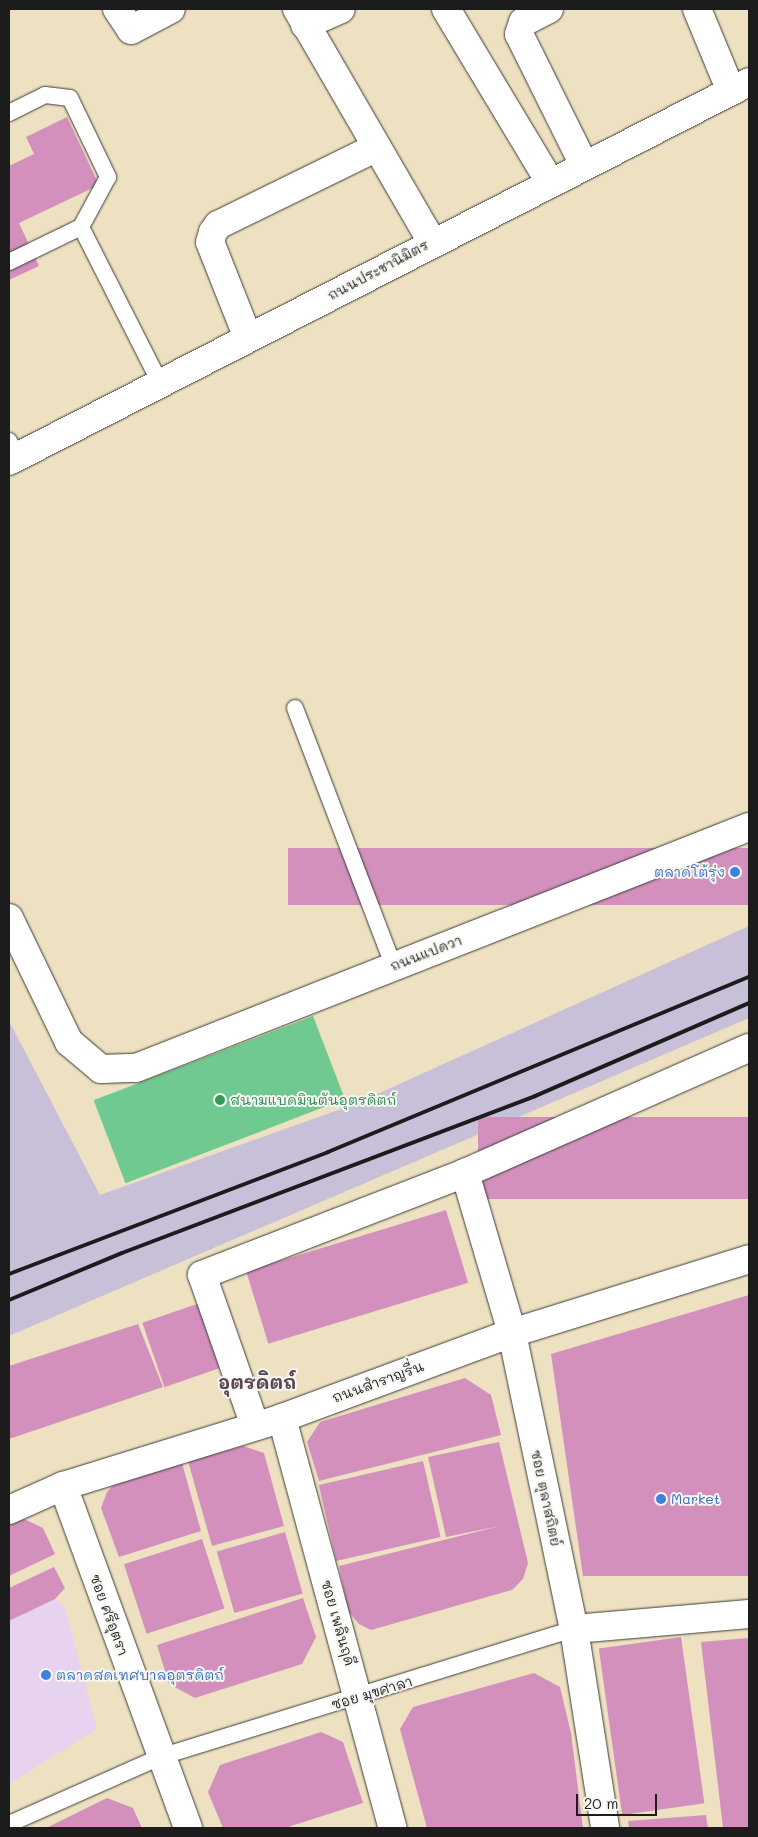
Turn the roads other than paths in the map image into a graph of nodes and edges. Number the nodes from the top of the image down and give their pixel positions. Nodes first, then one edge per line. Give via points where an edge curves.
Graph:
1 (117, 9) edge
2 (171, 9) edge
3 (341, 9) edge
4 (446, 9) edge
5 (549, 9) edge
6 (697, 9) edge
7 (301, 17) edge
8 (740, 86) edge
9 (9, 113) edge
10 (377, 147) junction
11 (584, 165) junction
12 (550, 182) junction
13 (81, 227) junction
14 (432, 242) junction
15 (9, 262) edge
16 (248, 338) junction
17 (160, 384) junction
18 (11, 453) edge
19 (295, 708) dead end
20 (749, 827) edge
21 (9, 918) edge
22 (393, 966) junction
23 (749, 1048) edge
24 (465, 1173) junction
25 (749, 1258) edge
26 (512, 1332) junction
27 (282, 1418) junction
28 (255, 1426) junction
29 (62, 1486) junction
30 (9, 1510) edge
31 (749, 1614) edge
32 (574, 1629) junction
33 (359, 1697) junction
34 (160, 1757) junction
35 (9, 1824) edge
36 (188, 1828) edge
37 (393, 1828) edge
38 (605, 1828) edge

1 - 2 street via 132,30
3 - 7 street
4 - 12 street
5 - 11 street via 523,22 519,34
6 - 8 street
7 - 10 street
8 - 11 street, ถนนประชานิมิตร
9 - 13 lane via 45,96 70,98 108,177
10 - 14 street
10 - 16 street via 218,225 213,232 210,242
11 - 12 street, ถนนประชานิมิตร
12 - 14 street, ถนนประชานิมิตร
13 - 15 lane
13 - 17 lane
14 - 16 street, ถนนประชานิมิตร
16 - 17 street, ถนนประชานิมิตร
17 - 18 street, ถนนประชานิมิตร
19 - 22 lane
20 - 22 street, ถนนแปดวา
21 - 22 street, ถนนแปดวา via 69,1042 101,1068 136,1068
23 - 24 street
24 - 26 street, ซอย ตุลาสถิตย์
24 - 28 street via 202,1275
25 - 26 street, ถนนสำราญรื่น
26 - 27 street, ถนนสำราญรื่น
26 - 32 street, ซอย ตุลาสถิตย์
27 - 28 street, ถนนสำราญรื่น
27 - 33 street, ซอย เพลินฤดี
28 - 29 street, ถนนสำราญรื่น
29 - 30 street, ถนนสำราญรื่น
29 - 34 street, ซอย ศรีอุตรา
31 - 32 street, ซอย มุขศาลา
32 - 33 lane, ซอย มุขศาลา
32 - 38 street, ซอย ตุลาสถิตย์
33 - 34 lane, ซอย มุขศาลา
33 - 37 street, ซอย เพลินฤดี
34 - 35 lane, ซอย มุขศาลา
34 - 36 street, ซอย ศรีอุตรา

